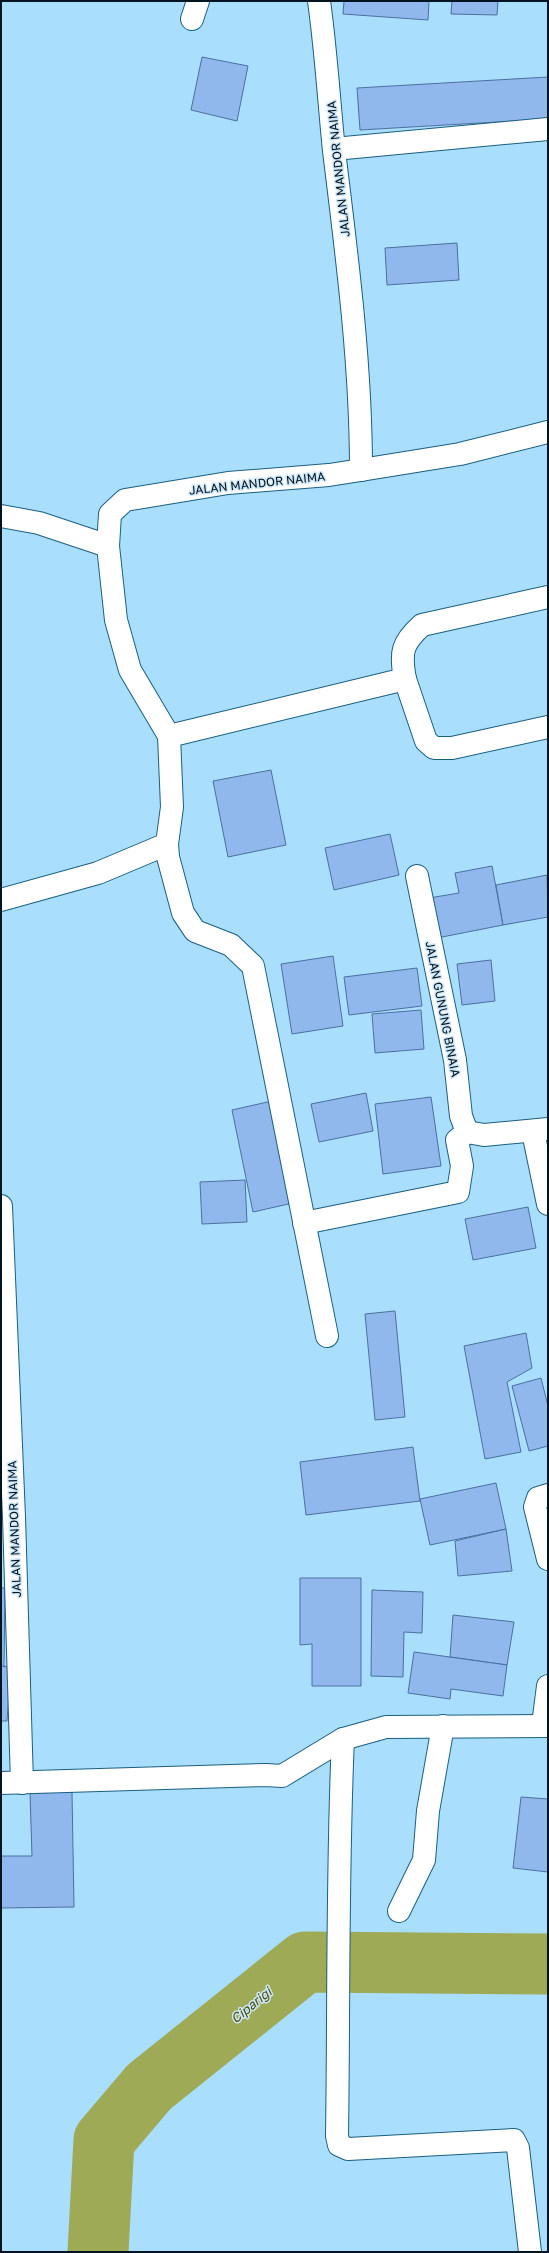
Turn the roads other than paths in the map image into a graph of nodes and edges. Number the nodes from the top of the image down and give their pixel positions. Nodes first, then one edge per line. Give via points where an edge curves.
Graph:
1 (319, 1) edge
2 (548, 129) edge
3 (334, 149) junction
4 (548, 432) edge
5 (361, 470) junction
6 (1, 516) edge
7 (108, 546) junction
8 (548, 597) edge
9 (404, 679) junction
10 (548, 727) edge
11 (169, 736) junction
12 (168, 850) junction
13 (416, 876) dead end
14 (1, 900) edge
15 (540, 1130) edge
16 (467, 1132) junction
17 (548, 1204) edge
18 (1, 1206) edge
19 (304, 1223) junction
20 (326, 1336) dead end
21 (548, 1495) edge
22 (8, 1517) edge
23 (548, 1559) edge
24 (548, 1686) edge
25 (443, 1726) junction
26 (545, 1726) edge
27 (343, 1739) junction
28 (11, 1783) edge
29 (399, 1911) dead end
30 (530, 2252) edge

1 - 3 street, JALAN MANDOR NAIMA
2 - 3 street
3 - 5 street, JALAN MANDOR NAIMA via 361,415
4 - 5 street via 460,454
5 - 7 street, JALAN MANDOR NAIMA via 228,483 125,500 110,514
6 - 7 street via 39,523
7 - 11 street, JALAN MANDOR NAIMA via 116,620 130,670
8 - 9 street via 422,624 403,647
9 - 10 street via 426,741 434,748 452,748
9 - 11 street
11 - 12 street, JALAN MANDOR NAIMA via 172,807
12 - 14 street
12 - 19 street via 183,913 195,931 230,945 253,966
13 - 16 street, JALAN GUNUNG BINAIA via 455,1060 461,1116
15 - 16 street via 484,1135
15 - 17 street
16 - 19 street via 457,1140 462,1166 458,1192
18 - 22 street, JALAN MANDOR NAIMA
19 - 20 street
21 - 23 street via 538,1498 535,1508
22 - 28 street, JALAN MANDOR NAIMA
24 - 26 street
25 - 26 street
25 - 27 street via 386,1727
25 - 29 street via 428,1811 424,1860
27 - 28 street via 282,1776
27 - 30 street via 338,1936 339,2145 344,2149 515,2141 518,2148

